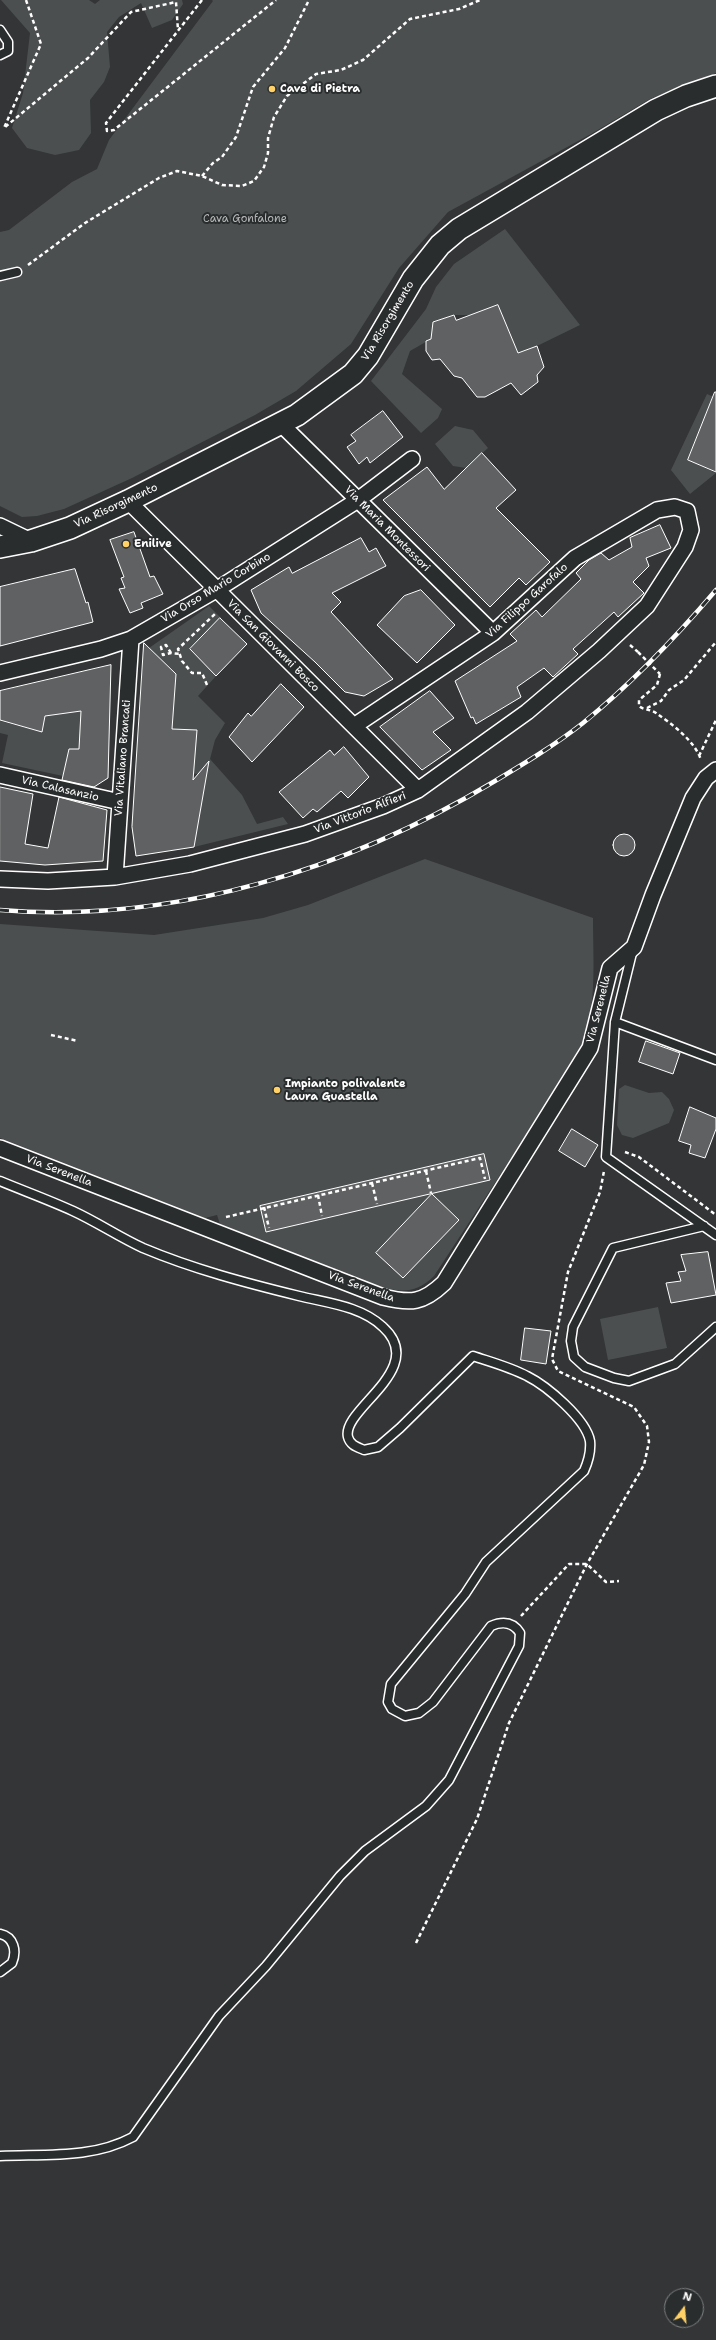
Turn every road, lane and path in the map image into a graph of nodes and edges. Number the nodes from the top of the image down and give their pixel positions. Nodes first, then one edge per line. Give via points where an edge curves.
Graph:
1 (26, 0) edge
2 (202, 0) edge
3 (276, 0) edge
4 (309, 0) edge
5 (480, 0) edge
6 (0, 30) edge
7 (178, 30) junction
8 (0, 56) edge
9 (716, 86) edge
10 (202, 176) junction
11 (17, 272) joint
12 (0, 276) edge
13 (281, 424) junction
14 (412, 459) dead end
15 (358, 500) junction
16 (128, 501) junction
17 (687, 511) joint
18 (0, 526) edge
19 (31, 541) junction
20 (0, 548) edge
21 (216, 590) junction
22 (216, 613) dead end
23 (493, 633) junction
24 (131, 639) junction
25 (716, 642) edge
26 (638, 652) dead end
27 (171, 653) junction
28 (180, 654) junction
29 (0, 673) edge
30 (207, 685) dead end
31 (647, 708) junction
32 (716, 720) edge
33 (354, 726) junction
34 (699, 756) junction
35 (711, 774) edge
36 (0, 775) edge
37 (418, 790) junction
38 (120, 802) junction
39 (115, 877) junction
40 (0, 879) edge
41 (634, 947) junction
42 (615, 1022) junction
43 (51, 1035) dead end
44 (78, 1041) dead end
45 (716, 1060) edge
46 (607, 1146) junction
47 (0, 1148) edge
48 (606, 1157) junction
49 (426, 1171) junction
50 (485, 1179) dead end
51 (0, 1181) edge
52 (372, 1183) junction
53 (431, 1193) dead end
54 (318, 1195) junction
55 (377, 1204) dead end
56 (264, 1207) junction
57 (716, 1215) edge
58 (322, 1216) dead end
59 (221, 1218) dead end
60 (704, 1226) junction
61 (269, 1228) dead end
62 (716, 1235) edge
63 (716, 1327) edge
64 (587, 1564) junction
65 (619, 1580) dead end
66 (512, 1624) junction
67 (0, 1934) edge
68 (416, 1943) dead end
69 (0, 1972) edge
70 (0, 2156) edge

1 - 7 path via 41,44 4,128 88,58 131,12 176,2
2 - 7 path
3 - 7 path via 114,130 106,131 106,123
4 - 10 path via 285,48 253,87 236,137 222,157
5 - 10 path via 459,9 410,19 363,60 341,70 316,74 287,96 274,117 264,167 254,181 242,186 222,185
6 - 8 lane via 8,42 8,51
9 - 13 main road, Via Risorgimento via 656,110 460,229 426,260 368,356 353,374
10 - 11 path via 177,172 159,178 85,223
11 - 12 lane
13 - 15 street, Via Maria Montessori
13 - 16 main road, Via Risorgimento
14 - 15 street, Via Orso Mario Corbino
15 - 21 street, Via Orso Mario Corbino
15 - 23 street, Via Maria Montessori
16 - 19 main road, Via Risorgimento via 70,528
16 - 21 street, Via San Giovanni Bosco
17 - 23 street, Via Filippo Garofalo via 675,508 657,510 575,558
17 - 37 street, Via Vittorio Alfieri via 691,530 686,547 647,606 604,647 527,712
18 - 19 street
19 - 20 main road, Via Risorgimento
21 - 24 street, Via Orso Mario Corbino
21 - 33 street, Via San Giovanni Bosco
22 - 28 path via 178,649
23 - 33 street, Via Filippo Garofalo
24 - 29 street, Via Orso Mario Corbino via 101,649
24 - 38 street, Via Vitaliano Brancati
25 - 31 path via 684,680 669,690 661,701
26 - 31 path, bridge via 660,674 657,685 639,700 638,706
27 - 27 path via 163,655 161,647 166,645
27 - 28 path
28 - 30 path via 182,661 192,673 202,673
31 - 34 path via 688,736
32 - 34 path
33 - 37 street, Via San Giovanni Bosco
34 - 35 path
35 - 41 street via 693,798
36 - 38 street, Via Calasanzio
37 - 39 street, Via Vittorio Alfieri via 383,806 304,834 190,864
38 - 39 street, Via Vitaliano Brancati
39 - 40 street, Via Vittorio Alfieri via 48,882
41 - 42 lane
41 - 47 street, Via Serenella via 610,968 590,1048 444,1283 419,1301 402,1302 383,1297
42 - 45 lane
42 - 46 lane
43 - 44 path
46 - 48 lane
46 - 57 path via 639,1158
48 - 60 lane
48 - 64 path via 600,1192 568,1272 552,1359 558,1371 634,1407 647,1426 649,1442 644,1464
49 - 50 path via 480,1158
49 - 52 path
49 - 53 path
51 - 66 lane via 74,1211 142,1247 219,1276 350,1308 375,1319 390,1333 397,1351 392,1371 350,1425 348,1436 352,1444 364,1450 378,1447 473,1356 529,1376 553,1395 580,1420 590,1441 589,1458 584,1471 486,1562 464,1594 391,1684 388,1702 392,1709 398,1714 412,1716 427,1708 485,1632 499,1623
52 - 54 path
52 - 55 path
54 - 56 path
54 - 58 path
56 - 59 path
56 - 61 path
60 - 62 lane
60 - 63 lane via 613,1248 573,1327 571,1341 574,1357 585,1367 629,1381 675,1364
64 - 65 path via 606,1582
64 - 66 path via 569,1564
64 - 68 path via 509,1723 477,1819
66 - 70 lane via 520,1633 519,1646 449,1780 426,1806 365,1851 340,1876 266,1966 219,2016 133,2137 117,2146 90,2153
67 - 69 lane via 9,1938 15,1950 12,1963

